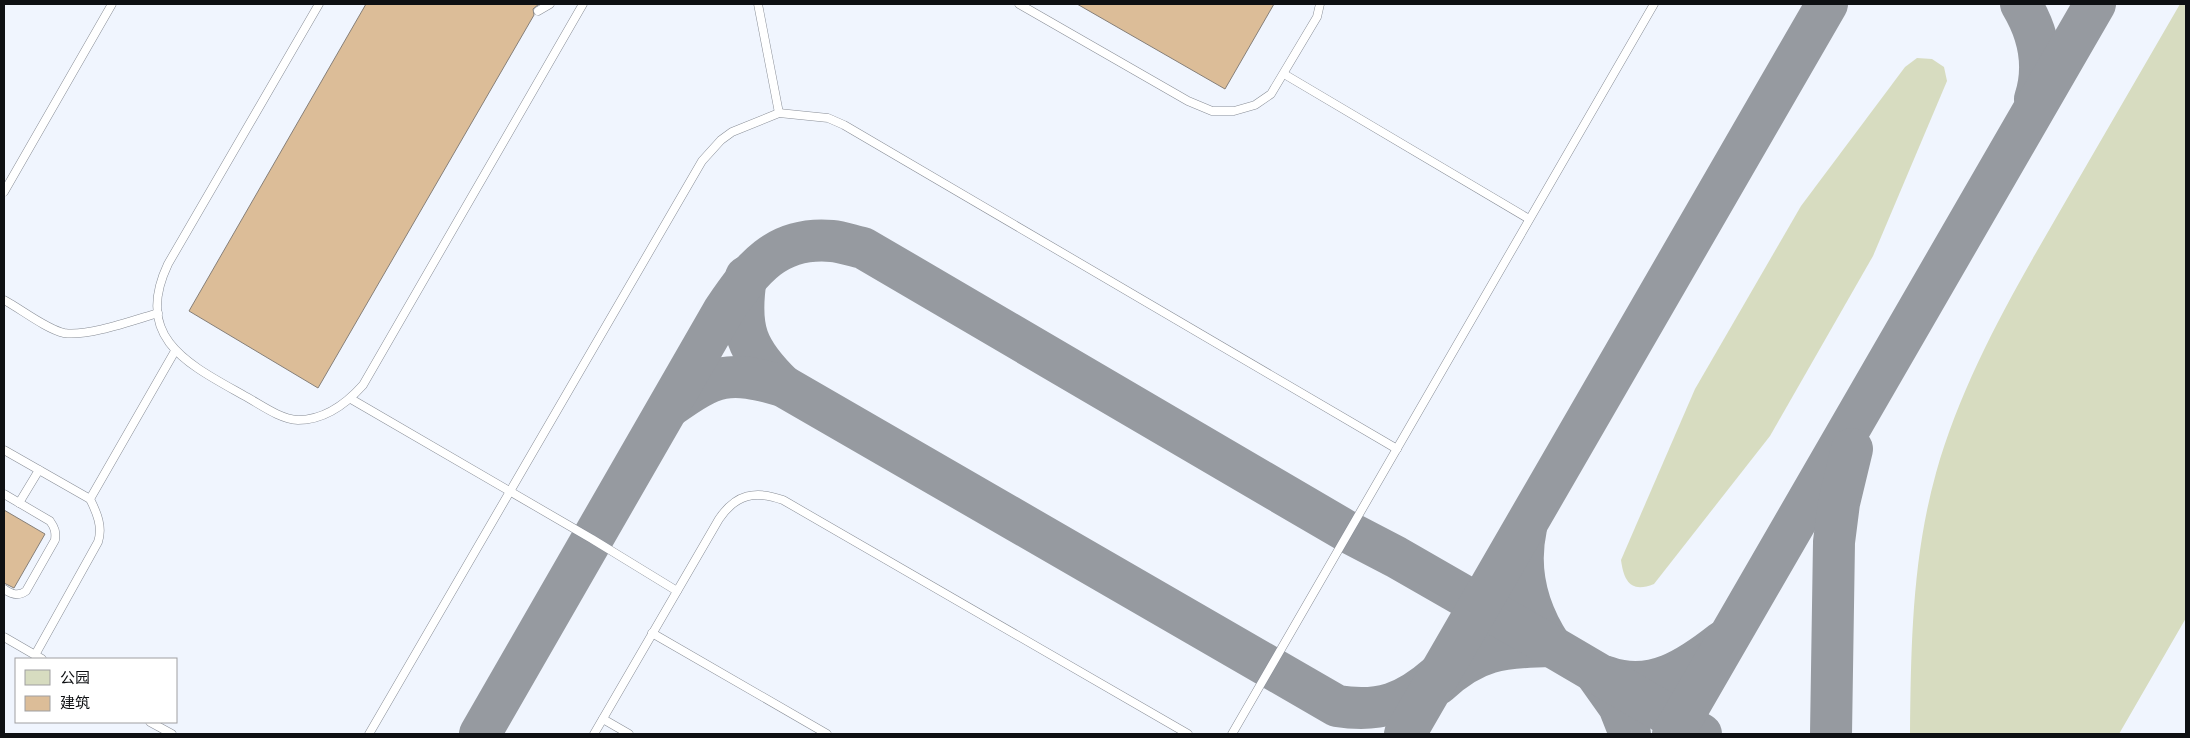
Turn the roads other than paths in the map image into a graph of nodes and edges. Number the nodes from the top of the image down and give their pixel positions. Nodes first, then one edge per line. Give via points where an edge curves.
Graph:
1 (112, 4) edge
2 (319, 4) edge
3 (550, 4) edge
4 (583, 4) edge
5 (758, 4) edge
6 (1019, 4) edge
7 (1320, 4) edge
8 (1654, 4) edge
9 (538, 11) dead end
10 (1284, 74) junction
11 (779, 113) junction
12 (4, 192) edge
13 (1530, 219) junction
14 (4, 300) edge
15 (158, 314) junction
16 (175, 351) junction
17 (351, 399) junction
18 (1397, 449) junction
19 (4, 450) edge
20 (39, 470) junction
21 (509, 492) junction
22 (4, 494) edge
23 (90, 499) junction
24 (20, 503) junction
25 (4, 589) edge
26 (677, 591) junction
27 (652, 633) junction
28 (4, 637) edge
29 (38, 657) edge
30 (603, 719) junction
31 (152, 723) edge
32 (172, 734) edge
33 (369, 734) edge
34 (594, 734) edge
35 (629, 734) edge
36 (827, 734) edge
37 (1188, 734) edge
38 (1232, 734) edge

1 - 12 lane
2 - 15 lane via 168,264 157,294
3 - 9 lane
4 - 17 lane via 375,367
5 - 11 lane
6 - 10 lane via 1188,101 1212,111 1234,111 1255,105 1271,94
7 - 10 lane via 1317,17
8 - 13 lane
10 - 13 lane
11 - 18 lane via 828,118 844,124
11 - 21 lane via 732,132 702,161
13 - 18 lane
14 - 15 lane via 56,330 71,333 88,332
15 - 16 lane via 162,329
16 - 17 lane via 197,369 280,415 297,420 332,412
16 - 23 lane
17 - 21 lane
18 - 38 lane
19 - 20 lane
20 - 23 lane
20 - 24 lane
21 - 26 lane
21 - 33 lane
22 - 24 lane
23 - 29 lane via 101,534
24 - 25 lane via 50,521 55,528 55,540 22,594 16,595
26 - 27 lane
26 - 37 lane via 725,510 743,497 769,495 797,507
27 - 30 lane
27 - 36 lane
28 - 29 lane
30 - 34 lane
30 - 35 lane
31 - 32 lane

